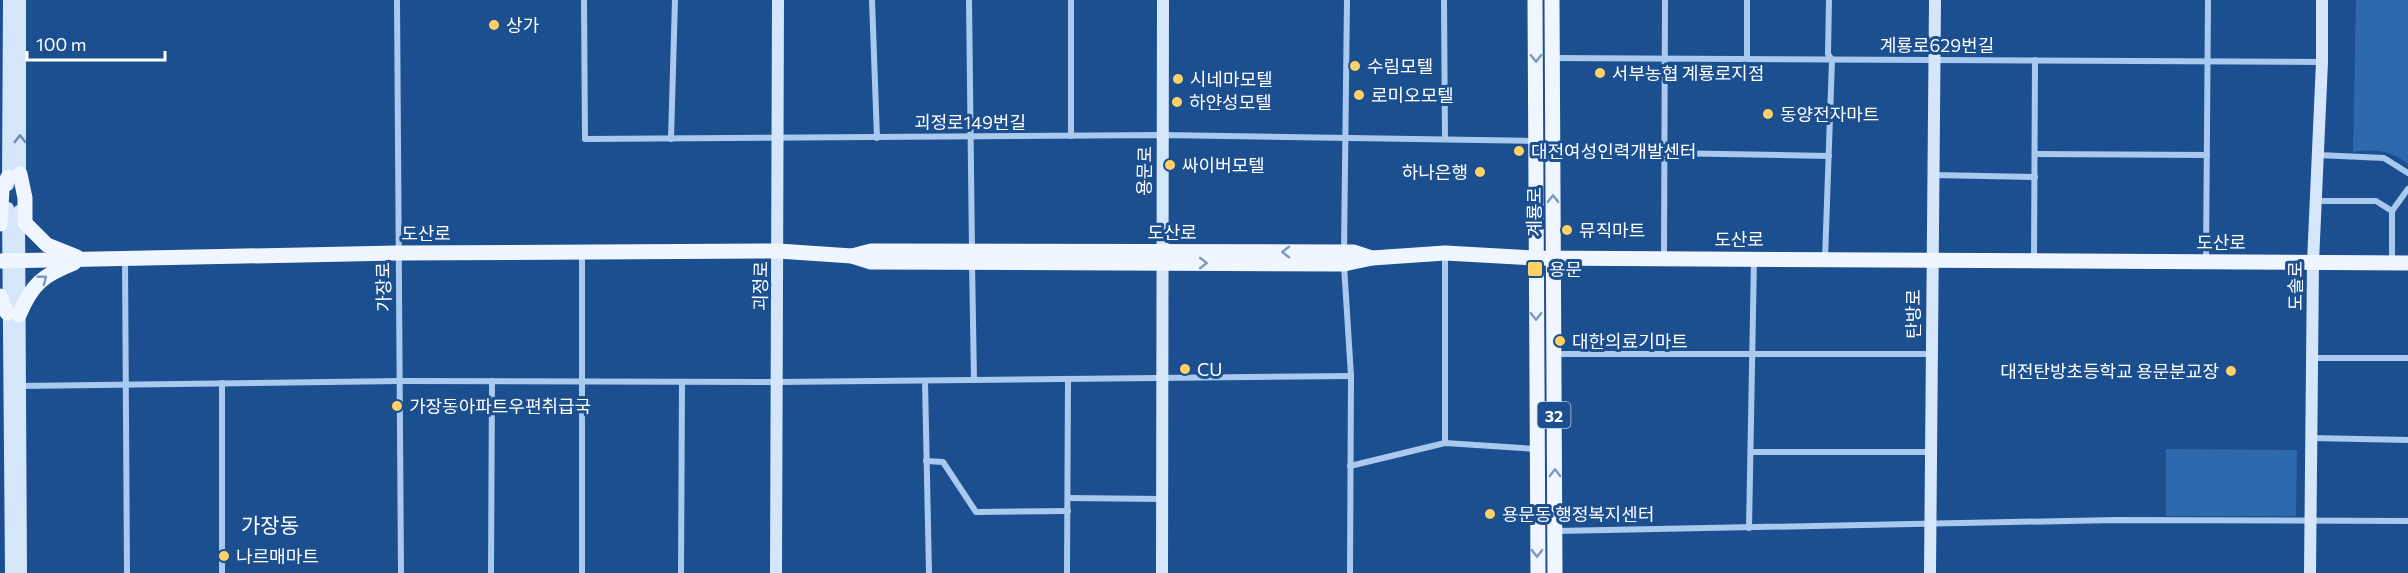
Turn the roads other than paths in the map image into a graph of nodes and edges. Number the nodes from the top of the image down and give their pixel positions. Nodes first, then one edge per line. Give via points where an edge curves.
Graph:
1 (9, 0) edge
2 (20, 0) edge
3 (397, 0) edge
4 (584, 0) edge
5 (675, 0) edge
6 (778, 0) edge
7 (872, 0) edge
8 (969, 0) edge
9 (1071, 0) edge
10 (1163, 0) edge
11 (1347, 0) edge
12 (1444, 0) edge
13 (1535, 0) edge
14 (1552, 0) edge
15 (1665, 0) edge
16 (1746, 0) edge
17 (1829, 0) edge
18 (1935, 0) edge
19 (2208, 0) edge
20 (2322, 0) edge
21 (1552, 57) junction
22 (1665, 57) junction
23 (1748, 59) junction
24 (1833, 60) junction
25 (1934, 60) junction
26 (2035, 60) junction
27 (2208, 61) junction
28 (2322, 62) junction
29 (1163, 135) junction
30 (1071, 136) junction
31 (971, 137) junction
32 (670, 138) junction
33 (877, 138) junction
34 (1346, 138) junction
35 (778, 139) junction
36 (1444, 139) junction
37 (1536, 141) junction
38 (1664, 153) junction
39 (2035, 154) junction
40 (2206, 155) junction
41 (2318, 155) junction
42 (1829, 156) junction
43 (2408, 172) edge
44 (1933, 175) junction
45 (14, 176) junction
46 (2035, 177) junction
47 (2408, 189) edge
48 (2316, 201) junction
49 (2392, 211) junction
50 (0, 224) edge
51 (778, 252) junction
52 (397, 253) junction
53 (582, 253) junction
54 (1445, 253) junction
55 (124, 257) junction
56 (972, 257) junction
57 (1162, 257) junction
58 (1553, 257) junction
59 (1344, 258) junction
60 (1535, 258) junction
61 (1664, 258) junction
62 (1754, 258) junction
63 (1825, 259) junction
64 (82, 260) junction
65 (1931, 260) junction
66 (2034, 260) junction
67 (8, 261) edge
68 (2206, 262) junction
69 (2313, 262) junction
70 (2400, 263) edge
71 (0, 296) edge
72 (13, 314) junction
73 (1554, 354) junction
74 (1753, 354) junction
75 (1931, 354) junction
76 (2313, 358) junction
77 (2408, 358) edge
78 (1350, 376) junction
79 (1162, 378) junction
80 (1068, 379) junction
81 (974, 380) junction
82 (400, 381) junction
83 (492, 381) junction
84 (925, 381) junction
85 (582, 382) junction
86 (682, 382) junction
87 (777, 382) junction
88 (222, 383) junction
89 (126, 384) junction
90 (19, 386) junction
91 (2311, 438) junction
92 (2408, 440) edge
93 (1445, 443) junction
94 (1537, 449) junction
95 (1752, 452) junction
96 (1930, 452) junction
97 (926, 461) junction
98 (1350, 466) junction
99 (1068, 498) junction
100 (1162, 498) junction
101 (1068, 511) junction
102 (2408, 521) edge
103 (2310, 522) junction
104 (1930, 524) junction
105 (1749, 528) junction
106 (1555, 531) junction
107 (11, 573) edge
108 (21, 573) edge
109 (127, 573) edge
110 (222, 573) edge
111 (401, 573) edge
112 (491, 573) edge
113 (582, 573) edge
114 (681, 573) edge
115 (776, 573) edge
116 (929, 573) edge
117 (1067, 573) edge
118 (1162, 573) edge
119 (1350, 573) edge
120 (1538, 573) edge
121 (1555, 573) edge
122 (1930, 573) edge
123 (2310, 573) edge

1 - 45 street
45 -> 2 street
3 - 52 street, 가장로
4 - 32 street, 괴정로149번길 via 585,139
5 - 32 street
6 - 35 street, 괴정로
7 - 33 street
8 - 31 street
9 - 30 street
10 - 29 street, 용문로
11 - 34 street
12 - 36 street
13 -> 37 main road, 계룡로 / 32
14 - 21 main road, 계룡로 / 32
15 - 22 street
16 - 23 street
17 - 24 street via 1828,54
18 - 25 street, 탄방로
19 - 27 street
20 - 28 street, 도솔로
21 - 22 street, 계룡로629번길
58 -> 21 main road, 계룡로 / 32
22 - 23 street, 계룡로629번길
22 - 38 street
23 - 24 street, 계룡로629번길
24 - 25 street, 계룡로629번길
24 - 42 street
25 - 26 street, 계룡로629번길
25 - 44 street, 탄방로
26 - 27 street, 계룡로629번길
26 - 39 street
27 - 28 street, 계룡로629번길
27 - 40 street
28 - 41 street, 도솔로
29 - 30 street, 괴정로149번길
29 - 34 street, 괴정로149번길
29 - 57 street, 용문로
30 - 31 street, 괴정로149번길
31 - 33 street, 괴정로149번길
31 - 56 street
32 - 35 street, 괴정로149번길
33 - 35 street, 괴정로149번길
34 - 36 street, 괴정로149번길
34 - 59 street
35 - 51 street, 괴정로
36 - 37 street, 괴정로149번길
37 - 60 main road, 계룡로 / 32
38 - 42 street
38 - 61 street
39 - 40 street
39 - 46 street
40 - 68 street
41 - 43 street via 2384,158
41 - 48 street, 도솔로
42 - 63 street
44 - 46 street
44 - 65 street, 탄방로
45 - 50 main road via 2,189
45 - 64 main road via 25,198 25,223 47,245
45 - 67 street
46 - 66 street
47 - 49 street
48 - 49 street via 2376,201
48 - 69 street, 도솔로
49 - 70 street
51 - 53 main road, 도산로
51 - 56 main road, 도산로 via 852,256 871,262
51 - 87 street, 괴정로
52 - 53 main road, 도산로
52 - 55 main road, 도산로
52 - 82 street, 가장로
53 - 85 street
54 - 59 main road, 도산로 via 1372,258 1356,264
54 - 60 main road, 도산로
54 - 93 street
55 - 64 main road, 도산로
55 - 89 street
56 - 57 main road, 도산로
56 - 81 street
57 - 59 main road, 도산로
57 - 79 street, 용문로
58 - 60 main road, 도산로
58 - 61 main road, 도산로
58 - 73 main road, 계룡로 / 32
59 - 78 street
60 -> 94 main road, 계룡로 / 32
61 - 62 main road, 도산로
62 - 63 main road, 도산로
62 - 74 street
63 - 65 main road, 도산로
64 - 67 main road, 도산로
72 -> 64 main road via 41,279
65 - 66 main road, 도산로
65 - 75 street, 탄방로
66 - 68 main road, 도산로
67 - 72 street
68 - 69 main road, 도산로
69 - 70 main road, 도산로
69 - 76 street, 도솔로
71 - 72 main road
72 - 90 street
72 - 107 street
73 - 74 street
106 -> 73 main road, 계룡로 / 32
74 - 75 street
74 - 95 street
75 - 96 street, 탄방로
76 - 77 street
76 - 91 street, 도솔로
78 - 79 street
78 - 98 street
79 - 80 street
79 - 100 street, 용문로
80 - 81 street
80 - 99 street
81 - 84 street
82 - 83 street
82 - 88 street
82 - 111 street, 가장로
83 - 85 street
83 - 112 street
84 - 87 street
84 - 97 street
85 - 86 street
85 - 113 street
86 - 87 street
86 - 114 street
87 - 115 street, 괴정로
88 - 89 street
88 - 110 street
89 - 90 street
89 - 109 street
90 - 108 street
91 - 92 street
91 - 103 street, 도솔로
93 - 94 street
93 - 98 street
94 -> 120 main road, 계룡로 / 32
95 - 96 street
95 - 105 street
96 - 104 street, 탄방로
97 - 101 street via 944,462 976,512
97 - 116 street
98 - 119 street
99 - 100 street
99 - 101 street
100 - 118 street, 용문로
101 - 117 street
102 - 103 street
103 - 104 street via 2115,520
103 - 123 street, 도솔로
104 - 105 street
104 - 122 street, 탄방로
105 - 106 street
106 - 121 main road, 계룡로 / 32

